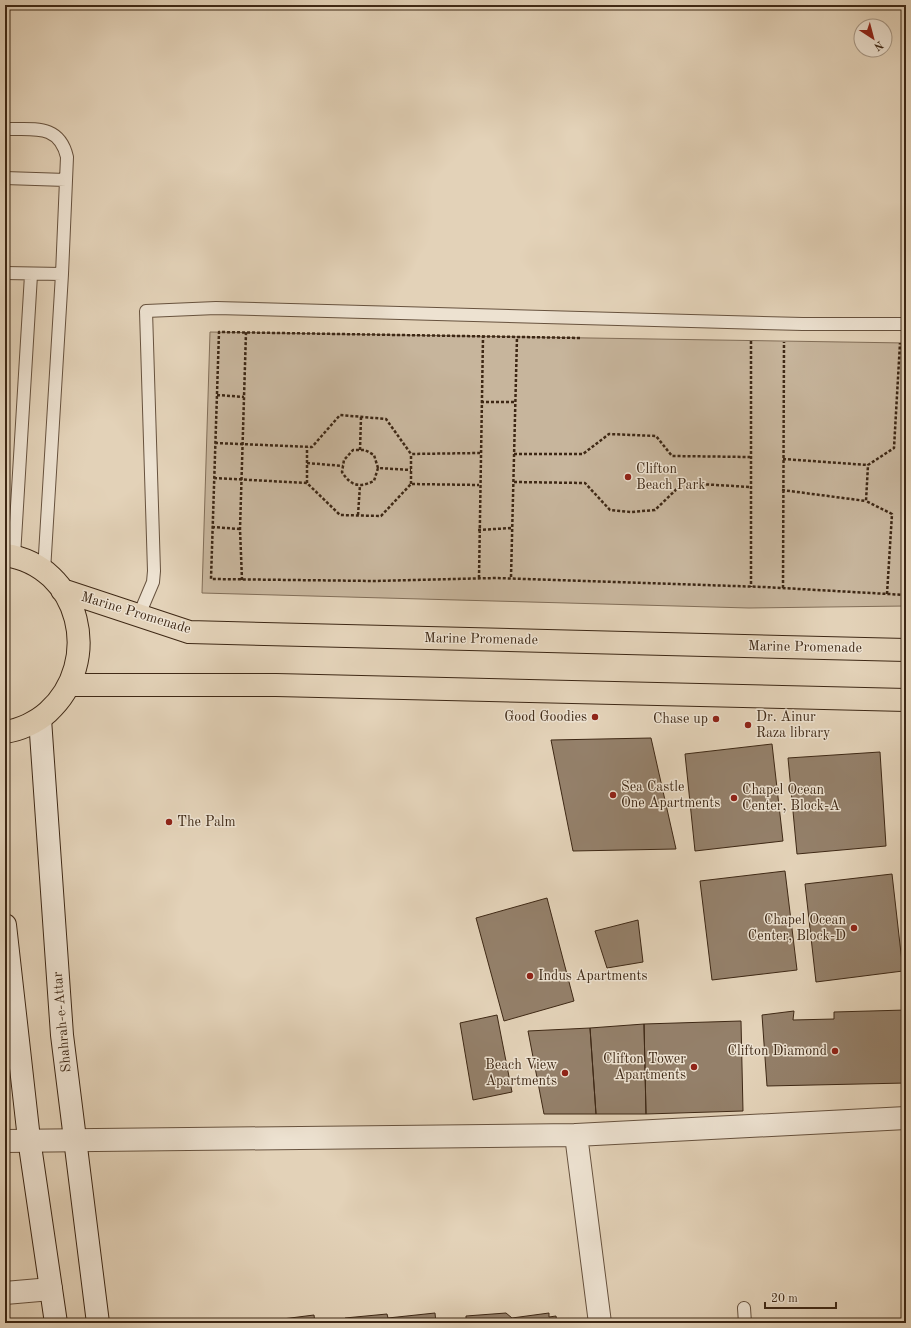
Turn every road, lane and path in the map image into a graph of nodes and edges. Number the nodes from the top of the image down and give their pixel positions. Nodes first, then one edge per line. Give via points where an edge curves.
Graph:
1 (5, 129) edge
2 (5, 178) edge
3 (66, 180) junction
4 (5, 272) edge
5 (31, 274) junction
6 (62, 274) junction
7 (906, 324) edge
8 (246, 332) dead end
9 (483, 337) dead end
10 (517, 337) dead end
11 (586, 338) dead end
12 (746, 341) dead end
13 (778, 341) dead end
14 (906, 343) edge
15 (217, 395) junction
16 (244, 397) junction
17 (481, 402) junction
18 (514, 402) junction
19 (361, 417) junction
20 (215, 443) junction
21 (243, 444) junction
22 (307, 447) junction
23 (360, 450) junction
24 (480, 453) junction
25 (411, 454) junction
26 (514, 454) junction
27 (750, 457) junction
28 (783, 459) junction
29 (308, 463) dead end
30 (868, 465) junction
31 (343, 466) junction
32 (378, 468) junction
33 (411, 470) junction
34 (214, 478) junction
35 (242, 480) junction
36 (514, 482) junction
37 (306, 483) junction
38 (411, 484) junction
39 (360, 485) junction
40 (479, 485) junction
41 (750, 487) junction
42 (782, 490) junction
43 (866, 501) junction
44 (358, 515) junction
45 (212, 527) junction
46 (512, 528) junction
47 (240, 529) junction
48 (478, 530) junction
49 (10, 555) edge
50 (44, 571) junction
51 (511, 577) dead end
52 (478, 578) junction
53 (242, 580) junction
54 (751, 587) junction
55 (783, 588) junction
56 (62, 590) junction
57 (887, 594) junction
58 (906, 595) edge
59 (139, 615) junction
60 (906, 650) edge
61 (70, 685) junction
62 (906, 700) edge
63 (906, 707) edge
64 (40, 719) junction
65 (5, 732) edge
66 (5, 925) edge
67 (906, 1118) edge
68 (576, 1135) junction
69 (29, 1139) junction
70 (74, 1139) junction
71 (5, 1140) edge
72 (51, 1289) junction
73 (5, 1293) edge
74 (744, 1308) dead end
75 (56, 1323) edge
76 (98, 1323) edge
77 (600, 1323) edge
78 (745, 1323) edge

1 - 3 lane via 48,130 59,138 65,146 67,157
2 - 3 lane
3 - 6 lane
4 - 5 lane
5 - 6 lane
5 - 49 lane
6 - 50 lane
7 - 59 lane via 803,324 216,308 146,311 154,571 153,582
8 - 16 path
9 - 17 path
10 - 18 path
11 - 15 path via 219,332
12 - 27 path via 752,341
13 - 28 path via 785,342
14 - 30 path via 899,343 894,448
15 - 16 path
15 - 20 path
16 - 21 path
17 - 18 path
17 - 24 path
18 - 26 path
19 - 22 path via 340,415 312,447
19 - 23 path
19 - 25 path via 386,419
20 - 21 path
20 - 34 path
21 - 22 path
21 - 35 path
22 - 37 path
23 - 31 path via 353,450 344,460
23 - 32 path via 374,455
24 - 25 path
24 - 40 path
25 - 33 path
26 - 27 path via 583,454 609,434 656,436 672,456
26 - 36 path
27 - 41 path
28 - 30 path
28 - 42 path
29 - 31 path
30 - 43 path
31 - 39 path via 342,472 348,482
32 - 33 path
32 - 39 path via 374,481
33 - 38 path
34 - 35 path
34 - 45 path
35 - 37 path
35 - 47 path
36 - 41 path via 585,483 610,510 631,512 655,510 683,483
36 - 46 path
37 - 44 path via 340,515
38 - 40 path
38 - 44 path via 381,516
39 - 44 path
40 - 48 path
41 - 54 path
42 - 43 path
42 - 55 path
43 - 57 path via 892,514
45 - 47 path
45 - 53 path via 211,579
46 - 48 path
46 - 51 path
47 - 53 path
48 - 52 path
49 - 50 main road via 30,562
50 - 56 main road
52 - 53 path via 374,581
52 - 54 path
54 - 55 path
55 - 57 path
56 - 59 main road, Marine Promenade
56 - 61 main road via 74,612 80,636 78,662
57 - 58 path
59 - 60 main road, Marine Promenade via 189,632
61 - 62 main road via 276,685
61 - 64 main road via 57,704
62 - 63 street
64 - 65 main road via 14,731
64 - 70 street, Shahrah-e-Attar via 62,1035
66 - 69 street
67 - 68 street
68 - 70 street
68 - 77 street
69 - 70 street
69 - 71 street
69 - 72 street
70 - 76 street, Shahrah-e-Attar
72 - 73 street
72 - 75 street
74 - 78 lane

